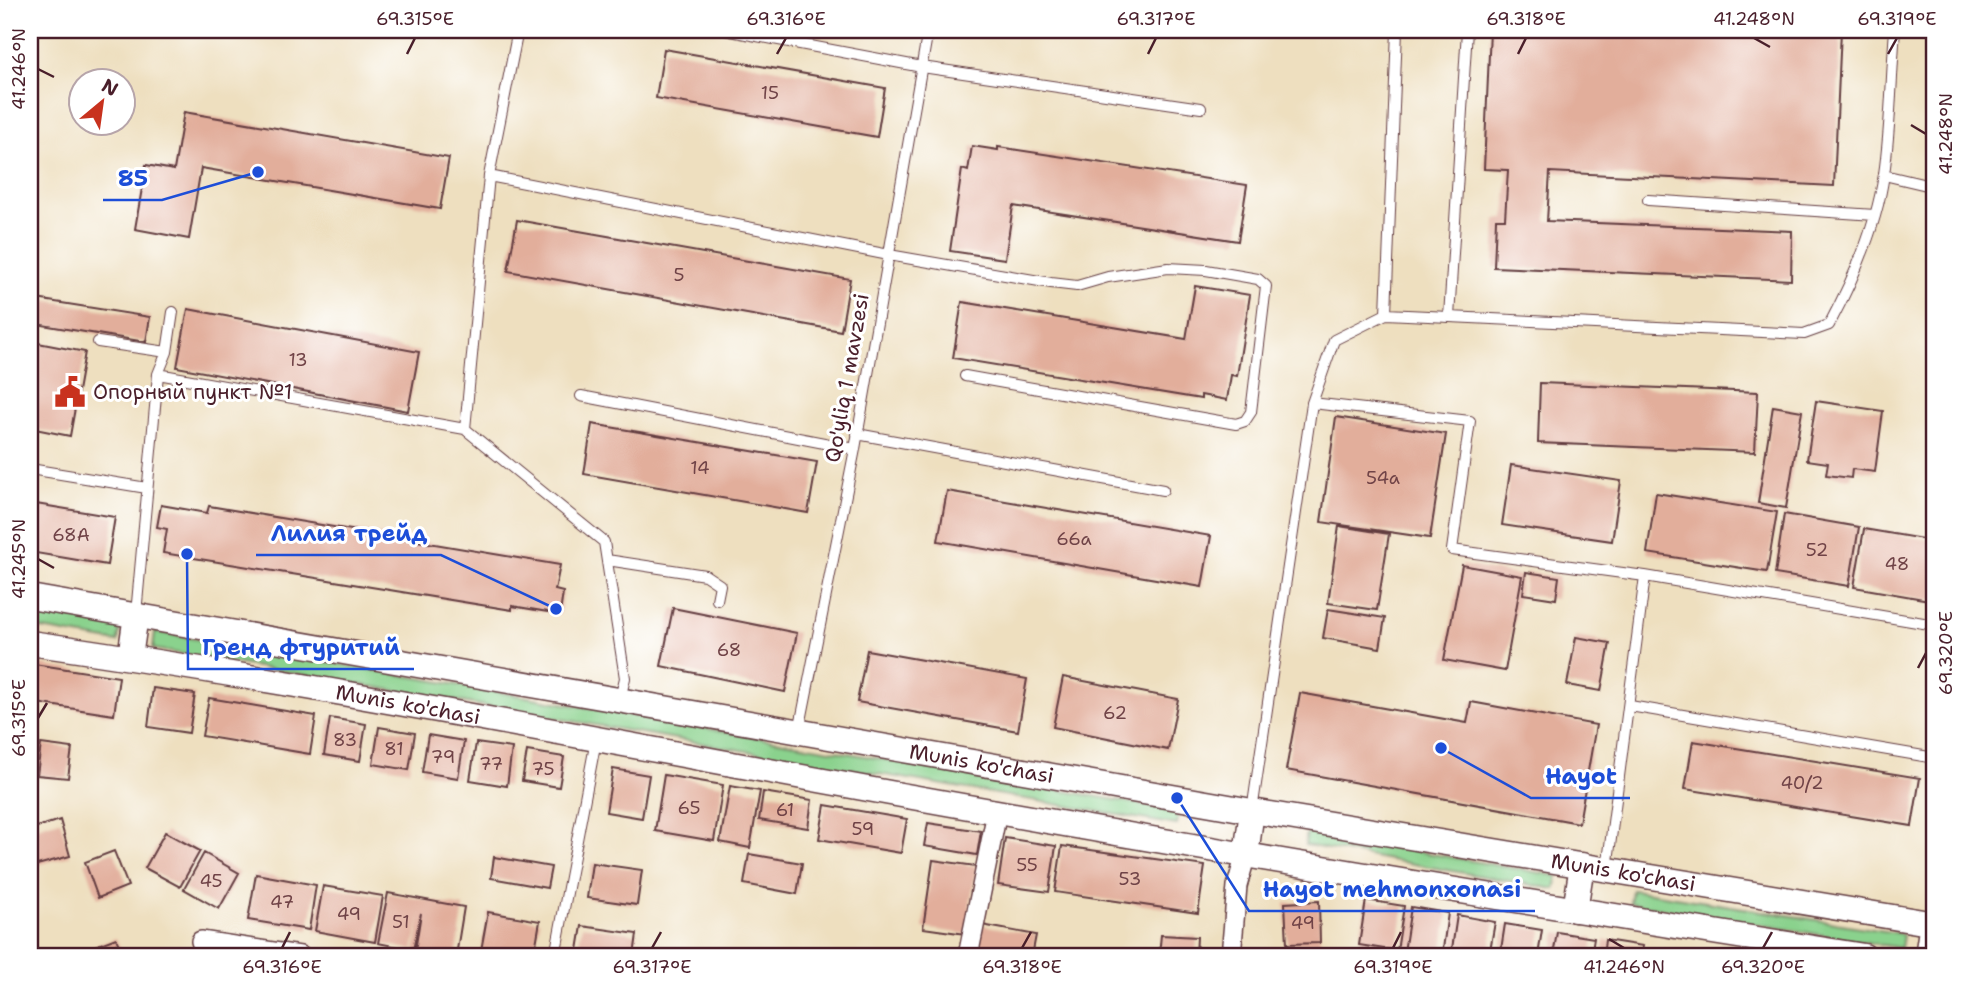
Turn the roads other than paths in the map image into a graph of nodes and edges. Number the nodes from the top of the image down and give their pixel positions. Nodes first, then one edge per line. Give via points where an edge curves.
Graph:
1 (31, 30) edge
2 (518, 30) edge
3 (725, 30) edge
4 (928, 30) edge
5 (1397, 30) edge
6 (1467, 30) edge
7 (1895, 30) edge
8 (30, 35) edge
9 (922, 66) junction
10 (1201, 108) dead end
11 (1884, 175) junction
12 (489, 176) junction
13 (1935, 187) edge
14 (1648, 200) dead end
15 (1875, 215) junction
16 (889, 255) junction
17 (173, 312) dead end
18 (1386, 314) junction
19 (1449, 317) junction
20 (98, 342) dead end
21 (167, 352) junction
22 (158, 374) junction
23 (965, 376) dead end
24 (581, 396) dead end
25 (1312, 403) junction
26 (465, 429) junction
27 (857, 434) junction
28 (855, 449) junction
29 (30, 469) edge
30 (147, 488) junction
31 (1163, 490) dead end
32 (607, 560) junction
33 (1645, 576) junction
34 (30, 597) edge
35 (717, 600) dead end
36 (136, 615) junction
37 (1935, 625) edge
38 (30, 643) edge
39 (130, 657) junction
40 (620, 700) junction
41 (1630, 706) junction
42 (798, 732) junction
43 (596, 739) junction
44 (1935, 758) edge
45 (1252, 811) junction
46 (998, 812) junction
47 (1246, 854) junction
48 (1582, 865) junction
49 (1607, 869) junction
50 (1575, 910) junction
51 (1934, 916) edge
52 (206, 956) edge
53 (300, 956) edge
54 (555, 956) edge
55 (968, 956) edge
56 (1231, 956) edge
57 (1864, 956) edge
58 (1927, 956) edge

1 - 8 lane
2 - 12 lane
3 - 9 lane
4 - 9 lane, Qo'yliq 1 mavzesi
5 - 18 lane
6 - 19 lane
7 - 11 lane
9 - 10 lane
9 - 16 lane, Qo'yliq 1 mavzesi
11 - 13 lane
11 - 15 lane
12 - 16 lane
12 - 26 lane
14 - 15 lane
15 - 19 lane via 1829,325 1804,334
16 - 23 lane via 1077,286 1168,268 1258,279 1266,286 1251,412 1236,424
16 - 27 lane, Qo'yliq 1 mavzesi
17 - 21 lane
18 - 19 lane
18 - 25 lane via 1334,340
20 - 21 lane
21 - 22 lane
22 - 26 lane
22 - 30 lane
24 - 28 lane
25 - 33 lane via 1470,421 1452,550
25 - 45 lane
26 - 32 lane via 604,542
27 - 28 lane, Qo'yliq 1 mavzesi
27 - 31 lane
28 - 42 lane, Qo'yliq 1 mavzesi
29 - 30 lane
30 - 36 lane
32 - 35 lane via 705,575 720,585
32 - 40 lane via 625,678
33 - 37 lane
33 - 41 lane
34 - 36 street, Munis ko'chasi
36 - 39 street
36 - 40 street, Munis ko'chasi
38 - 39 street, Munis ko'chasi
39 - 43 street, Munis ko'chasi
40 - 42 street, Munis ko'chasi
41 - 44 lane
41 - 49 lane
42 - 45 street, Munis ko'chasi
43 - 46 street, Munis ko'chasi
43 - 54 lane
45 - 47 street
45 - 48 street, Munis ko'chasi
46 - 47 street, Munis ko'chasi
46 - 55 street
47 - 50 street, Munis ko'chasi
47 - 56 street via 1237,886
48 - 49 street, Munis ko'chasi
48 - 50 street
49 - 51 street, Munis ko'chasi
50 - 57 street, Munis ko'chasi
51 - 58 street
52 - 53 street via 201,941

